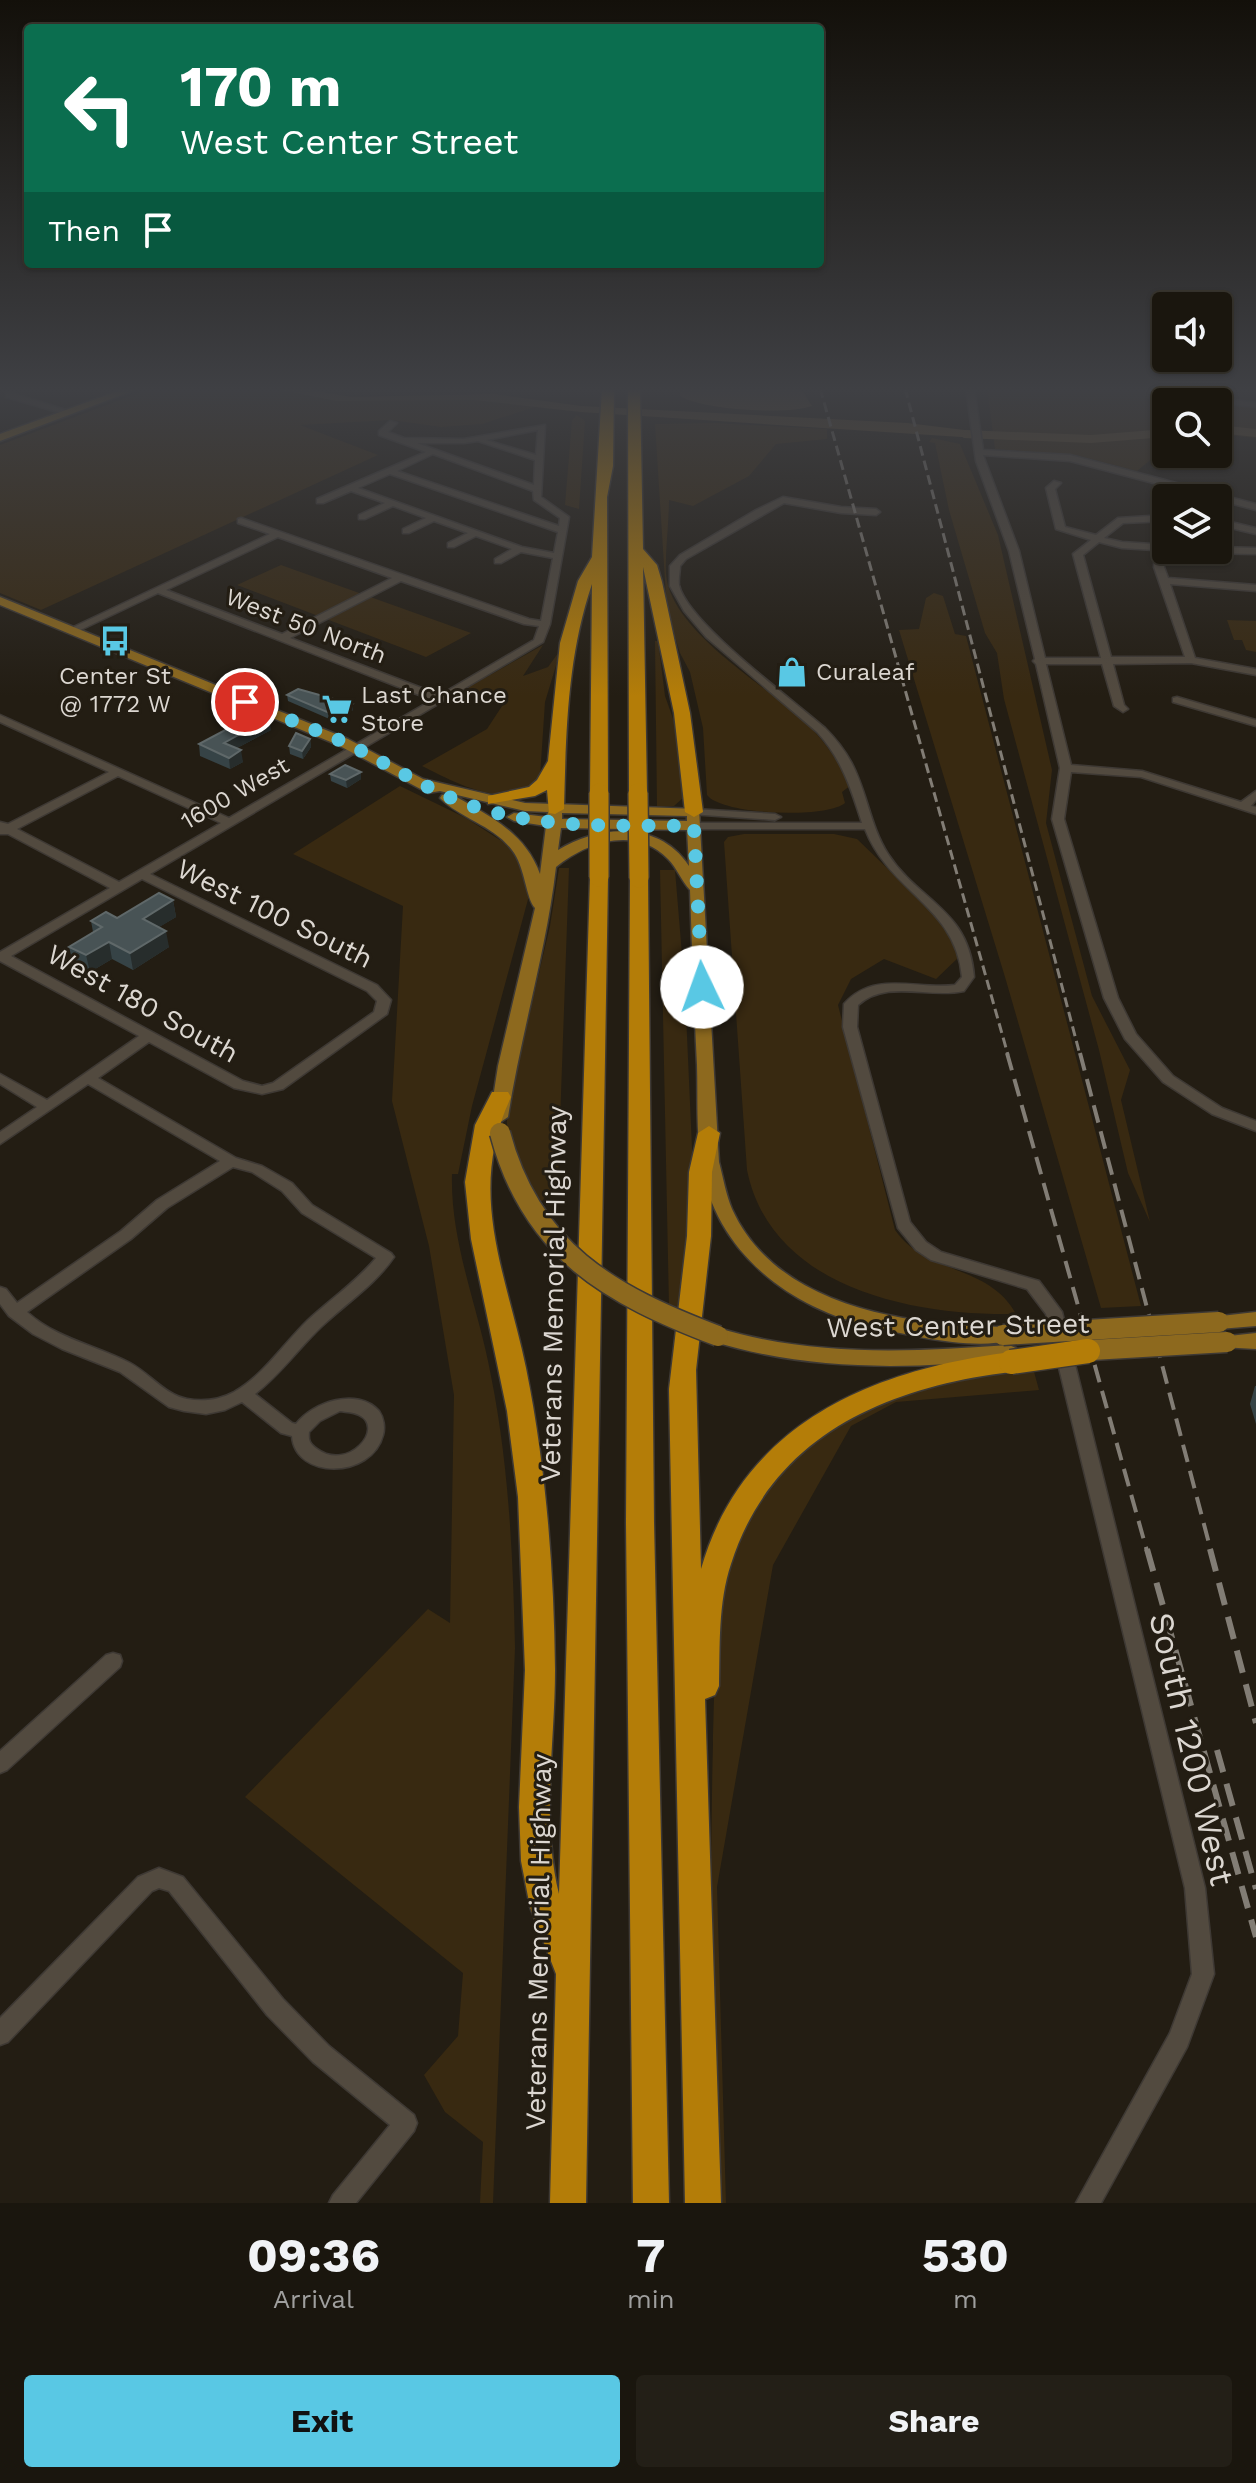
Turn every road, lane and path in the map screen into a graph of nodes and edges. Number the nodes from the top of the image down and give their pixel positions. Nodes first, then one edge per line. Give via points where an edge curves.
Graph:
1 (344, 491) edge
2 (359, 491) edge
3 (447, 491) edge
4 (537, 491) edge
5 (601, 491) edge
6 (634, 491) edge
7 (992, 491) edge
8 (1051, 491) edge
9 (1195, 491) edge
10 (320, 501) dead end
11 (393, 503) junction
12 (1256, 507) edge
13 (876, 512) dead end
14 (362, 517) dead end
15 (433, 518) junction
16 (1152, 519) edge
17 (241, 521) dead end
18 (1232, 525) edge
19 (561, 530) junction
20 (406, 531) dead end
21 (1256, 531) edge
22 (476, 533) junction
23 (278, 534) junction
24 (1093, 539) junction
25 (451, 545) dead end
26 (1152, 547) edge
27 (634, 548) junction
28 (520, 549) junction
29 (1232, 551) edge
30 (1256, 551) edge
31 (557, 556) junction
32 (600, 557) junction
33 (498, 561) dead end
34 (1160, 564) edge
35 (401, 577) junction
36 (1165, 581) junction
37 (1256, 588) edge
38 (158, 590) junction
39 (0, 601) edge
40 (545, 624) junction
41 (70, 631) junction
42 (282, 638) junction
43 (1191, 660) junction
44 (1038, 661) junction
45 (1105, 662) junction
46 (1256, 672) edge
47 (440, 699) junction
48 (1177, 700) dead end
49 (1123, 709) dead end
50 (0, 718) edge
51 (1256, 723) edge
52 (353, 749) junction
53 (557, 761) junction
54 (1066, 768) junction
55 (117, 772) junction
56 (424, 783) junction
57 (1256, 794) edge
58 (447, 798) junction
59 (494, 800) junction
60 (1243, 807) junction
61 (1256, 811) edge
62 (555, 816) junction
63 (694, 819) junction
64 (228, 822) junction
65 (869, 823) junction
66 (2, 829) edge
67 (551, 864) junction
68 (141, 874) junction
69 (118, 887) junction
70 (697, 888) junction
71 (542, 919) junction
72 (0, 956) edge
73 (150, 1035) junction
74 (0, 1078) edge
75 (88, 1078) junction
76 (262, 1090) joint
77 (500, 1097) junction
78 (46, 1106) junction
79 (1256, 1126) edge
80 (709, 1133) junction
81 (0, 1139) edge
82 (231, 1161) junction
83 (0, 1293) edge
84 (15, 1312) junction
85 (1256, 1319) edge
86 (1223, 1332) junction
87 (1254, 1340) edge
88 (1007, 1350) junction
89 (1088, 1351) joint
90 (244, 1395) junction
91 (301, 1431) dead end
92 (113, 1661) dead end
93 (0, 1764) edge
94 (693, 1778) junction
95 (573, 1974) junction
96 (0, 2034) edge
97 (341, 2203) edge
98 (568, 2203) edge
99 (651, 2203) edge
100 (703, 2203) edge
101 (1088, 2203) edge

1 - 10 street
2 - 11 street
3 - 19 street
4 - 19 street via 538,500 564,513
5 - 32 highway, Veterans Memorial Highway
6 - 27 highway
7 - 44 street via 1014,551
8 - 24 street via 1061,529
9 - 12 street
11 - 14 street
11 - 15 street
13 - 65 street via 783,500 691,553 675,567 674,575 687,609 715,643 836,746 858,783
15 - 20 street
15 - 22 street
16 - 24 street via 1121,520
17 - 23 street
18 - 21 street
19 - 31 street
22 - 25 street
22 - 28 street
23 - 35 street
23 - 38 street
24 - 26 street
24 - 45 street via 1081,548 1078,559
27 - 63 highway via 650,565 655,582 682,713
27 - 99 highway, bridge via 640,1522
28 - 31 street
28 - 33 street
29 - 30 street
31 - 40 street
32 - 53 highway via 579,600
32 - 95 highway, Veterans Memorial Highway, bridge via 599,877
34 - 36 street
35 - 40 street
35 - 42 street
36 - 37 street
36 - 43 street
38 - 41 street
38 - 42 street, West 50 North
39 - 41 main road
40 - 47 street, 1600 West via 538,642
41 - 52 main road
42 - 47 street, West 50 North
43 - 45 street
43 - 46 street
44 - 45 street
44 - 54 street
45 - 49 street
47 - 52 street, 1600 West
48 - 51 street
50 - 55 street
52 - 56 main road
52 - 64 street, 1600 West
53 - 59 highway via 535,791
53 - 62 highway
54 - 60 street via 1142,774
54 - 79 street via 1058,819 1111,998 1130,1036 1187,1094
55 - 64 street
55 - 66 street
56 - 58 main road
56 - 59 main road
57 - 60 street
58 - 62 main road via 503,815
58 - 71 main road via 495,825 519,846 535,875
59 - 62 main road
60 - 61 street
62 - 63 main road
62 - 67 main road, West Center Street
63 - 65 street
63 - 70 main road, West Center Street
64 - 68 street, 1600 West
65 - 101 street, South 1200 West via 890,865 960,936 968,967 959,988 878,986 851,1004 850,1027 909,1234 936,1256 1033,1285 1054,1312 1195,1888 1203,1974 1179,2039
66 - 69 street
67 - 70 main road via 584,841 634,837 671,853
67 - 71 main road, West Center Street
68 - 69 street, 1600 West
68 - 76 street, West 100 South via 372,988 384,1000 380,1014 278,1086
69 - 72 street, 1600 West
70 - 80 main road, West Center Street
71 - 77 main road, West Center Street
72 - 73 street, West 180 South
73 - 75 street
73 - 76 street, West 180 South via 239,1085
74 - 78 street
75 - 78 street
75 - 82 street
77 - 88 main road, West Center Street, bridge via 500,1133 517,1189 557,1244 618,1291 680,1323 780,1352 850,1359
77 - 95 highway via 484,1130 475,1196 515,1377 530,1485 538,1586 538,1871
78 - 81 street
80 - 88 main road, West Center Street via 714,1188 726,1215 763,1263 798,1289 844,1313 894,1328
80 - 94 highway via 699,1164 699,1238 682,1389
82 - 84 street via 162,1204
82 - 90 street via 287,1187 307,1209 386,1257
83 - 84 street
84 - 90 street via 70,1349 122,1365 181,1405 221,1406
85 - 86 main road, West Center Street
86 - 87 main road, West Center Street
86 - 88 main road, West Center Street, bridge
86 - 89 main road, West Center Street, bridge
88 - 89 highway, bridge
88 - 94 highway via 858,1399 806,1432 752,1489 724,1538 715,1566 706,1625 702,1739
90 - 91 street via 287,1428
92 - 93 street
94 - 100 highway
95 - 98 highway, Veterans Memorial Highway
96 - 97 street via 145,1884 159,1878 176,1884 275,2007 321,2054 406,2123

